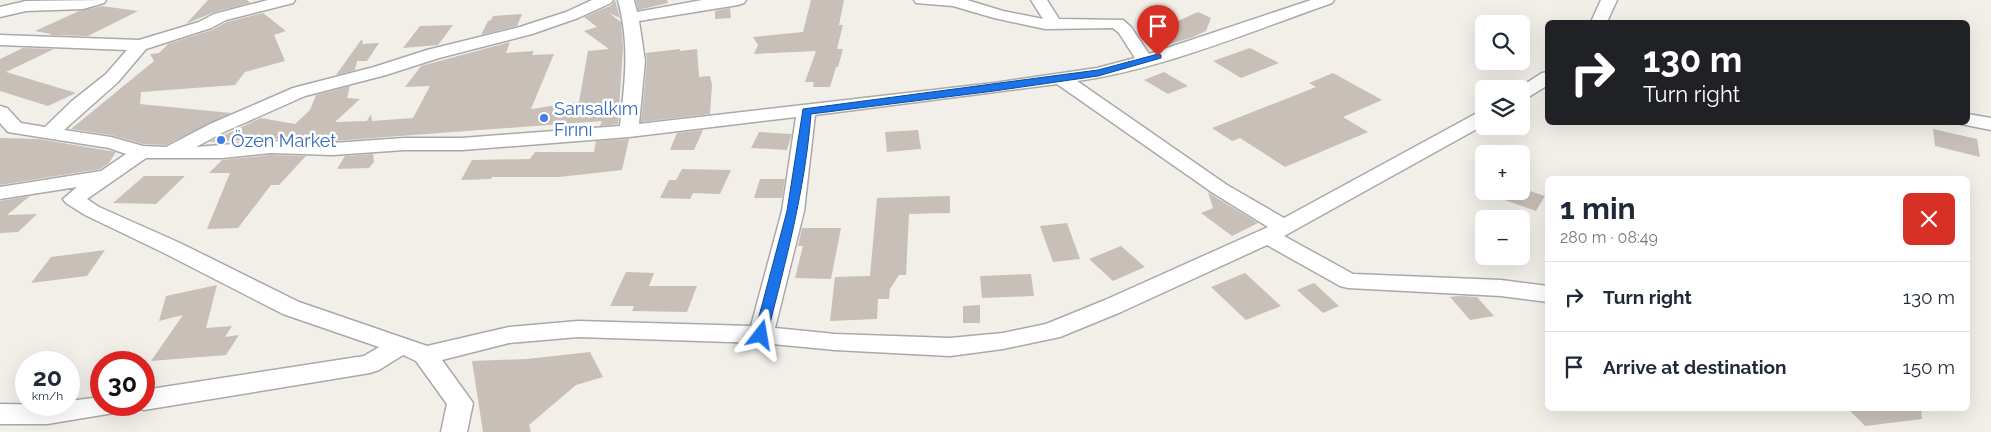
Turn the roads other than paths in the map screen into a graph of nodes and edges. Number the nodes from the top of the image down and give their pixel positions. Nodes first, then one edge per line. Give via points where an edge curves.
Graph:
1 (98, 0) edge
2 (235, 0) edge
3 (287, 0) edge
4 (605, 0) edge
5 (626, 0) edge
6 (738, 0) edge
7 (922, 0) edge
8 (1039, 0) edge
9 (1326, 0) edge
10 (1609, 0) edge
11 (0, 12) edge
12 (220, 17) junction
13 (631, 18) junction
14 (1600, 20) edge
15 (1054, 24) junction
16 (0, 40) edge
17 (140, 46) junction
18 (1145, 60) junction
19 (1060, 78) junction
20 (1545, 79) edge
21 (1530, 88) edge
22 (806, 111) junction
23 (0, 112) edge
24 (1970, 120) edge
25 (1475, 122) edge
26 (1991, 124) edge
27 (15, 128) junction
28 (629, 131) junction
29 (50, 133) junction
30 (0, 140) edge
31 (142, 152) junction
32 (169, 153) junction
33 (106, 176) junction
34 (0, 193) edge
35 (1276, 232) junction
36 (1545, 294) edge
37 (761, 335) junction
38 (401, 345) junction
39 (425, 356) junction
40 (155, 398) edge
41 (90, 408) edge
42 (0, 414) edge
43 (454, 432) edge

1 - 11 street via 83,4 26,6
2 - 12 street
3 - 12 street
4 - 32 street via 526,30 299,92
5 - 13 street
6 - 13 street
7 - 15 street via 954,1 1000,15
8 - 15 street
9 - 18 street
10 - 14 street
12 - 17 street
13 - 28 street via 636,61
15 - 18 street via 1117,23
16 - 17 street
17 - 29 street via 112,78
18 - 19 street via 1098,73
19 - 22 street
19 - 35 street via 1220,189
20 - 21 street
22 - 28 street
22 - 37 street via 793,211
23 - 27 street
24 - 26 street
25 - 35 street
27 - 29 street
27 - 30 street
28 - 32 street via 462,144 333,149 270,147
29 - 31 street via 111,143
31 - 32 street
31 - 33 street
33 - 34 street
33 - 38 street via 73,199 291,308
35 - 36 street via 1348,281 1501,288
35 - 37 street via 1051,331 1003,341 950,347
37 - 39 street via 578,329 509,335
38 - 39 street
38 - 40 street via 370,364
39 - 43 street via 460,403
41 - 42 street via 47,414

